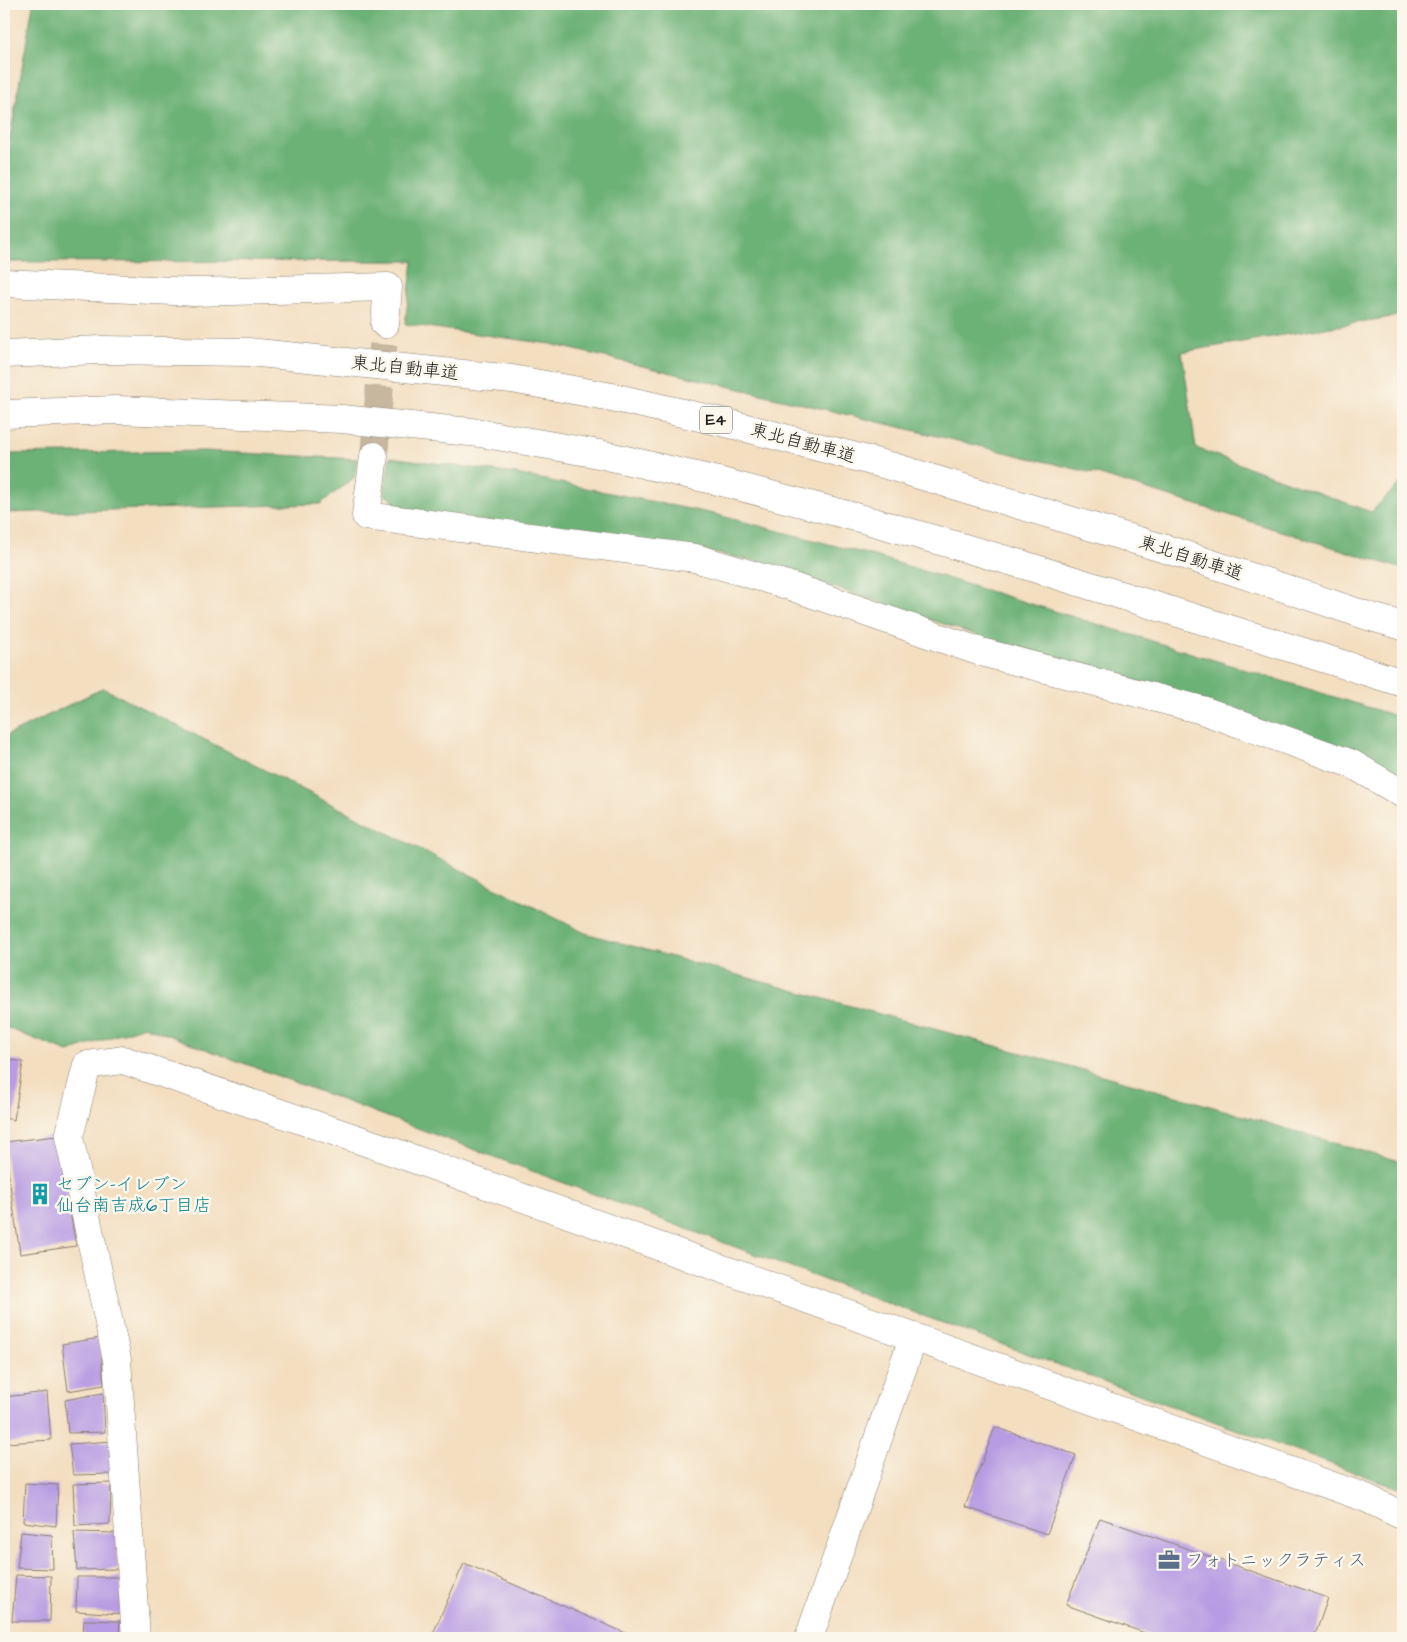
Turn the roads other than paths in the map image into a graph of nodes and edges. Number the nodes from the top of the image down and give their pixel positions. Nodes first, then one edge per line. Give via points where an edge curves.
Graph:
1 (4, 282) edge
2 (385, 324) tunnel mouth
3 (4, 354) edge
4 (4, 414) edge
5 (374, 456) tunnel mouth
6 (1403, 626) edge
7 (1403, 682) edge
8 (1403, 794) edge
9 (913, 1338) junction
10 (1403, 1516) edge
11 (136, 1638) edge
12 (809, 1638) edge

1 - 2 main road via 196,292 388,287
3 - 6 main road, 東北自動車道 / E4 via 101,350 248,352 512,379 612,397 890,466 1163,548
4 - 7 main road via 117,410 342,419 480,433 599,454 874,522
5 - 8 main road via 366,516 695,558 787,585 981,652 1202,710 1352,764
9 - 10 main road via 1356,1495
9 - 11 main road via 364,1141 123,1060 87,1065 69,1137 117,1360
9 - 12 main road

